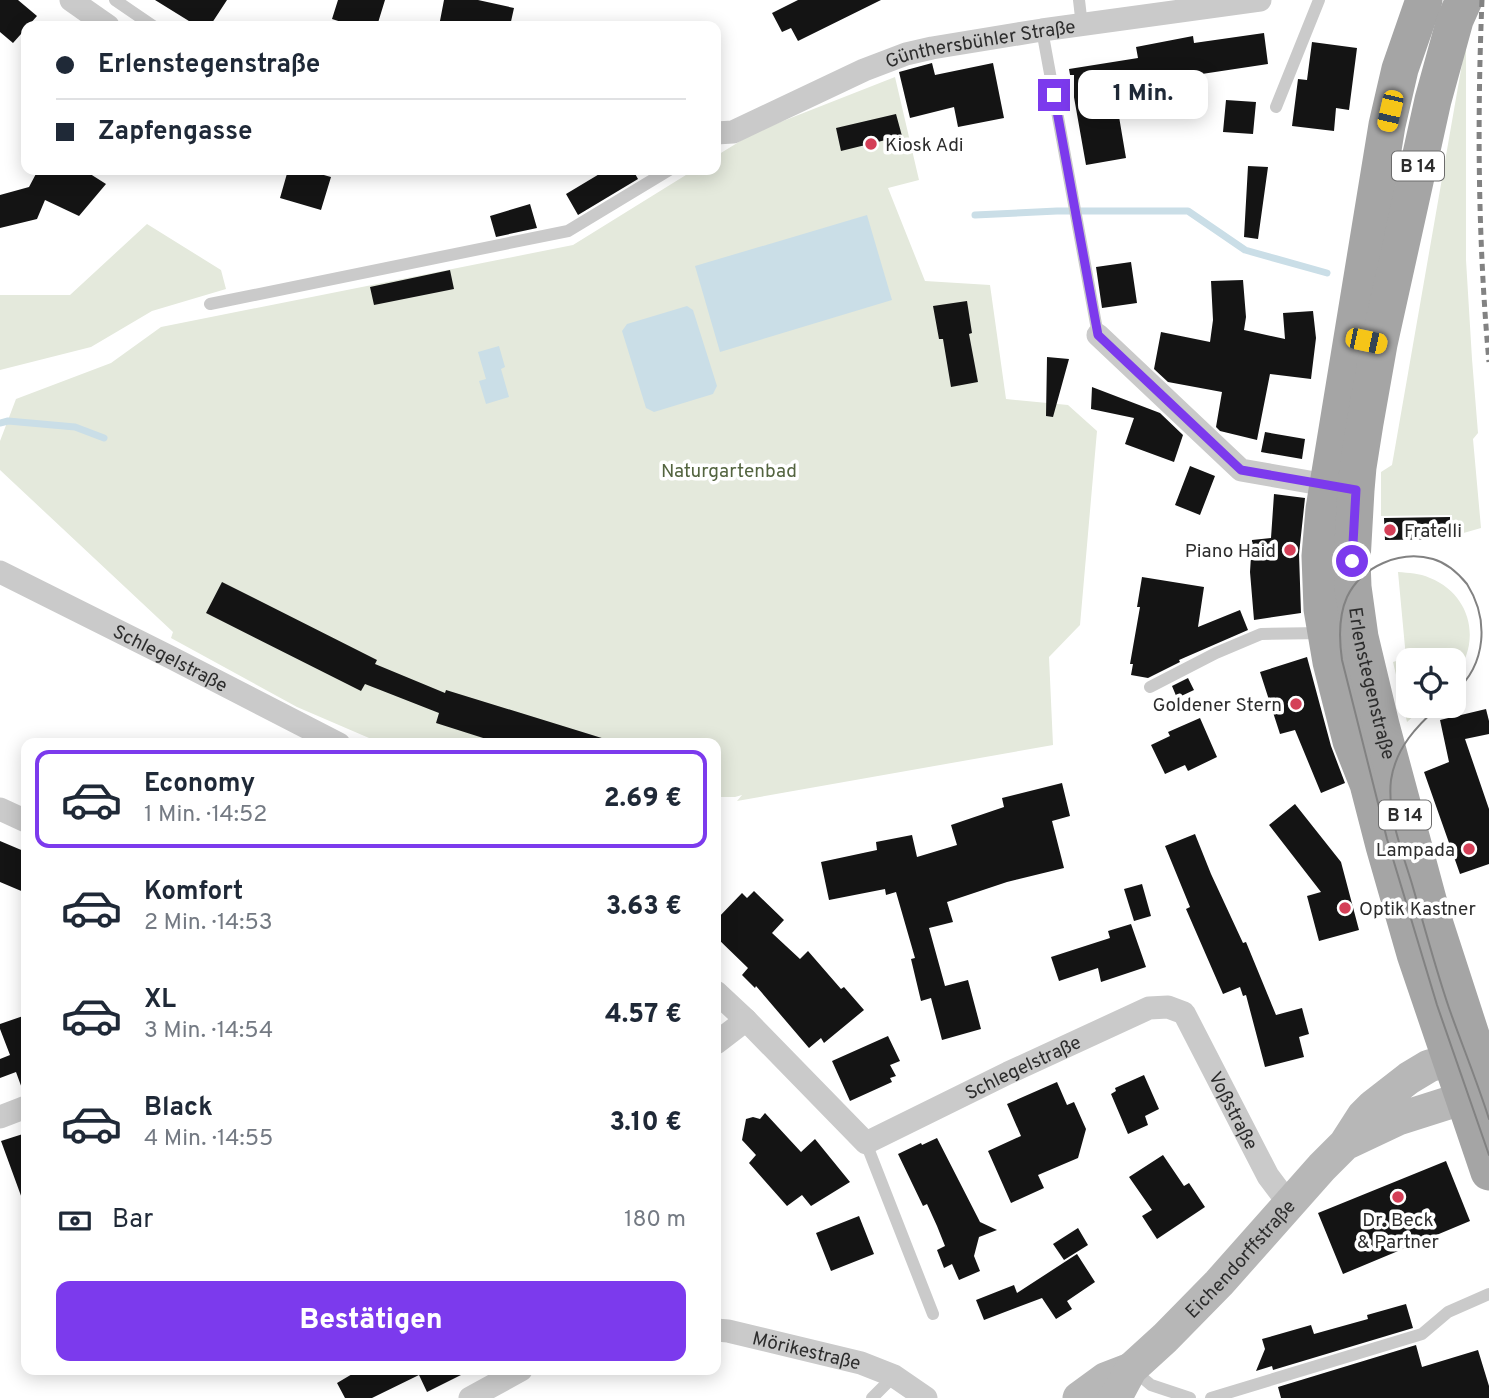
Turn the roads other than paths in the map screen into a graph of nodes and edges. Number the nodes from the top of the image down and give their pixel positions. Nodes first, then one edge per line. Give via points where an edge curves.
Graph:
1 (71, 0) edge
2 (115, 0) edge
3 (1079, 0) edge
4 (1260, 0) edge
5 (1319, 0) edge
6 (1417, 1) edge
7 (1460, 10) edge
8 (101, 21) edge
9 (146, 21) edge
10 (1082, 26) junction
11 (1042, 30) junction
12 (1276, 107) dead end
13 (721, 136) edge
14 (661, 175) edge
15 (210, 304) dead end
16 (1098, 335) joint
17 (1366, 341) junction
18 (1342, 488) junction
19 (0, 572) edge
20 (1325, 633) junction
21 (1150, 687) dead end
22 (327, 738) edge
23 (0, 809) edge
24 (21, 819) edge
25 (1420, 922) junction
26 (721, 997) edge
27 (1184, 1013) joint
28 (746, 1020) junction
29 (721, 1039) edge
30 (1471, 1084) edge
31 (21, 1109) edge
32 (0, 1117) edge
33 (866, 1143) junction
34 (1489, 1172) edge
35 (1289, 1204) junction
36 (1489, 1294) edge
37 (933, 1314) dead end
38 (721, 1330) edge
39 (1131, 1369) junction
40 (512, 1375) edge
41 (894, 1376) junction
42 (470, 1398) edge
43 (872, 1398) edge
44 (926, 1398) edge
45 (1079, 1398) edge
46 (1114, 1398) edge
47 (1190, 1398) edge
48 (1211, 1398) edge

1 - 8 street
2 - 9 lane
3 - 10 lane
4 - 10 street, Günthersbühler Straße
5 - 12 lane
6 - 7 main road
6 - 17 main road, Erlenstegenstraße / B 14 via 1387,125
7 - 17 main road, Erlenstegenstraße / B 14
10 - 11 street, Günthersbühler Straße
11 - 13 street, Günthersbühler Straße via 906,54
11 - 16 lane
14 - 15 lane via 568,231
16 - 18 street via 1241,470
17 - 18 main road, Erlenstegenstraße / B 14 via 1365,423
18 - 20 main road, Erlenstegenstraße / B 14 via 1320,556
18 - 25 main road, Erlenstegenstraße / B 14 via 1360,637 1393,772
19 - 22 street, Schlegelstraße
20 - 21 lane via 1261,634
20 - 25 main road, Erlenstegenstraße / B 14 via 1348,732
23 - 24 street
25 - 30 main road, Erlenstegenstraße / B 14 via 1472,1038
26 - 28 street
27 - 33 street, Schlegelstraße via 1168,1007 1149,1008
27 - 35 street, Voßstraße via 1268,1176
28 - 29 street
28 - 33 street
30 - 34 main road, Erlenstegenstraße / B 14
30 - 35 street, Eichendorffstraße via 1345,1144
31 - 32 street
33 - 37 lane
35 - 39 street, Eichendorffstraße via 1203,1300
36 - 48 lane via 1448,1312 1422,1334
38 - 41 street, Mörikestraße via 861,1363
39 - 45 street, Eichendorffstraße via 1105,1379
39 - 46 street, Eichendorffstraße
39 - 47 lane via 1151,1385
40 - 42 street
41 - 43 lane, Mörikestraße
41 - 44 street, Mörikestraße

